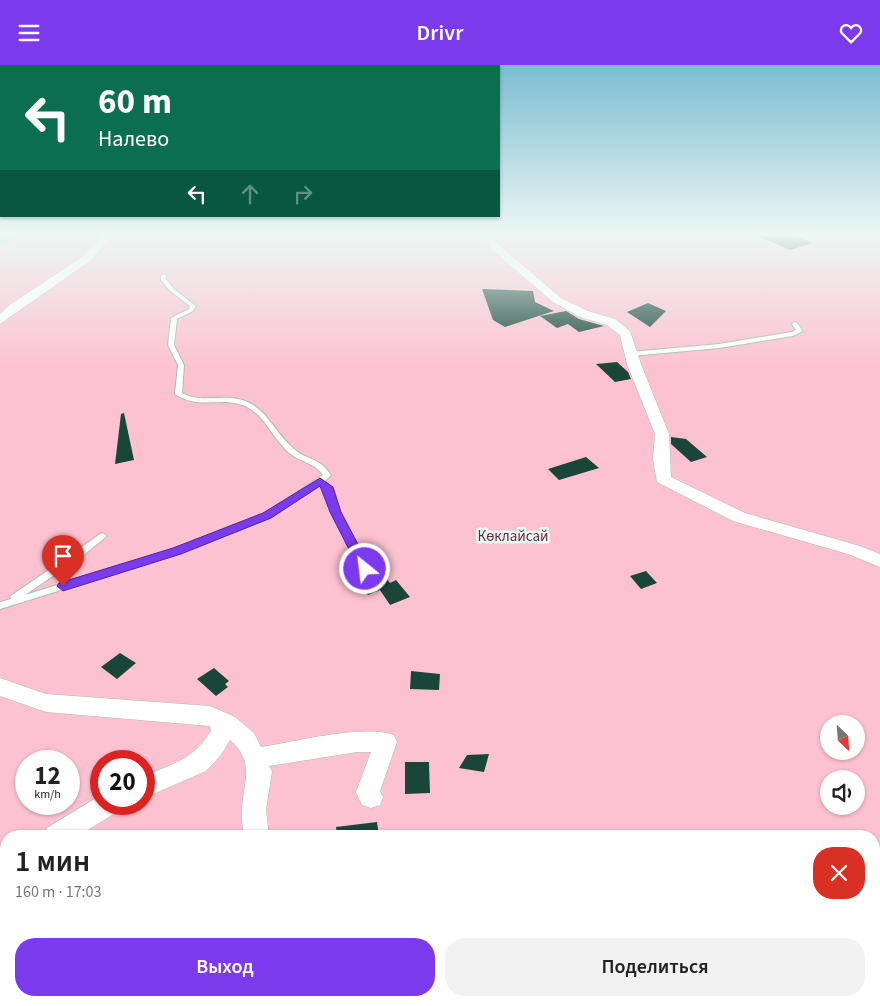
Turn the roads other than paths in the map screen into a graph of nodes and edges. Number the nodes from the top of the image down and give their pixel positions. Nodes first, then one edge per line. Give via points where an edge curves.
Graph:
1 (55, 279) edge
2 (163, 279) edge
3 (532, 279) edge
4 (0, 320) edge
5 (795, 323) dead end
6 (631, 354) junction
7 (320, 481) junction
8 (103, 536) dead end
9 (880, 561) edge
10 (365, 569) dead end
11 (4, 605) edge
12 (0, 687) edge
13 (220, 720) junction
14 (254, 758) junction
15 (155, 782) edge
16 (371, 797) dead end
17 (90, 815) edge
18 (66, 830) edge
19 (256, 830) edge

1 - 4 street
2 - 7 lane via 193,306 174,318 171,345 181,365 178,394 186,400 237,401 249,405 259,412 291,451 322,466 327,475
3 - 6 street via 572,309 619,327 626,334
5 - 6 lane via 800,331 793,334 719,346
6 - 9 street via 662,434 660,459 663,479 739,517 854,550
7 - 10 lane via 327,487 335,512
7 - 11 lane via 267,516 177,551
8 - 11 lane
12 - 13 street via 46,703 210,715
13 - 14 street via 246,740
13 - 15 street via 223,732 198,764
14 - 16 street via 357,742 386,742 368,792
14 - 19 street via 260,771 254,810
17 - 18 street

